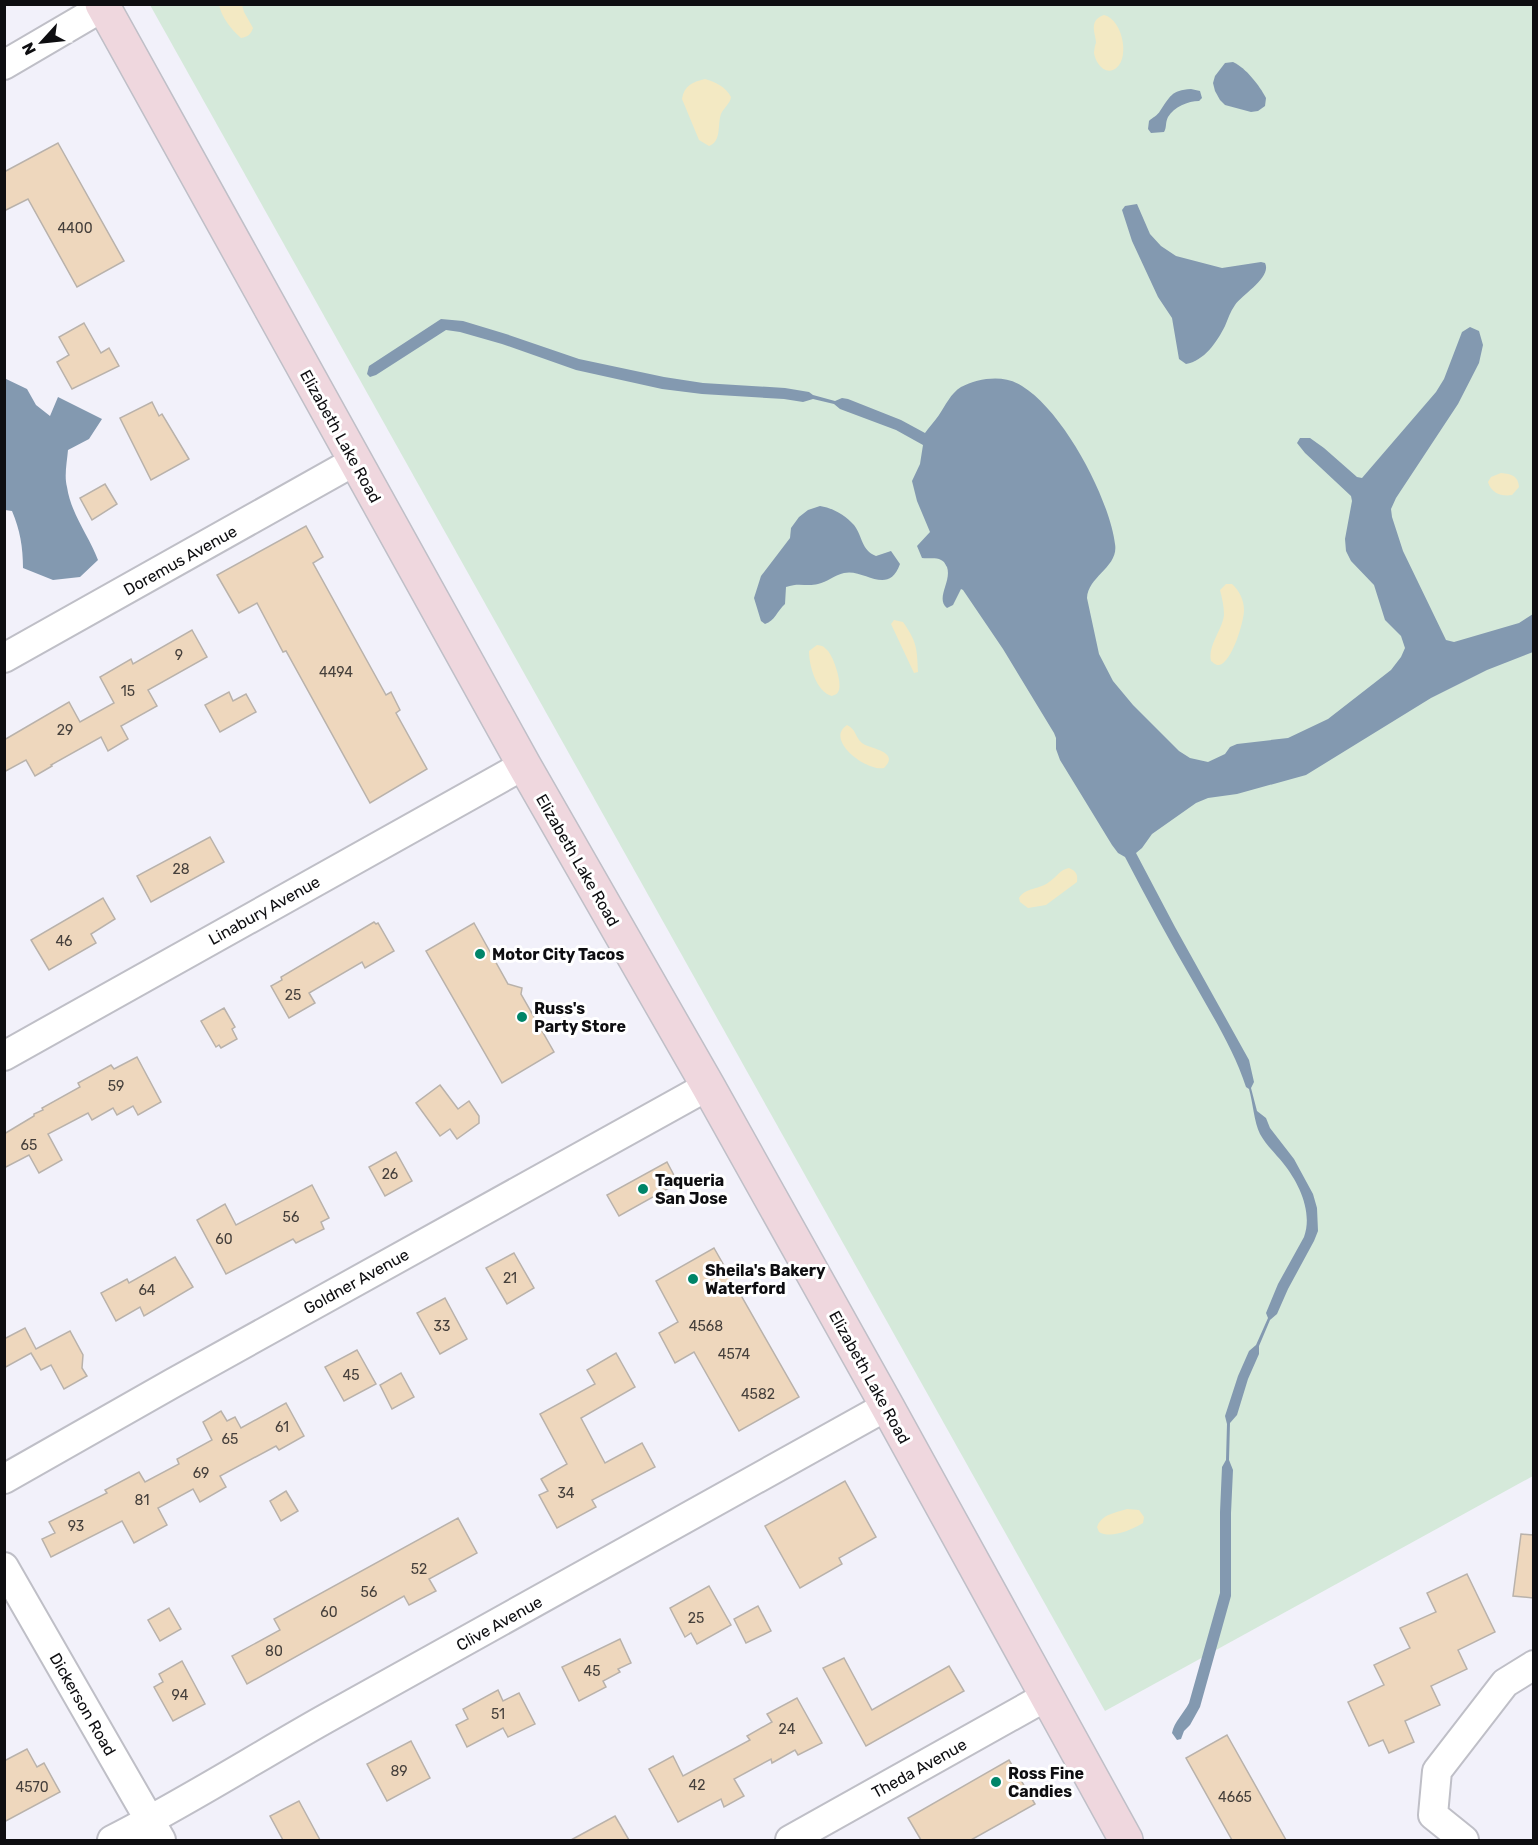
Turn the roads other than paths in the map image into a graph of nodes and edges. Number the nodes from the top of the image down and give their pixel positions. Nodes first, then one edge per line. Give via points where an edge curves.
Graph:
1 (102, 6) edge
2 (4, 65) edge
3 (355, 461) junction
4 (4, 658) edge
5 (524, 765) junction
6 (4, 1056) edge
7 (708, 1086) junction
8 (887, 1406) junction
9 (4, 1479) edge
10 (4, 1567) edge
11 (1533, 1665) edge
12 (1047, 1696) junction
13 (155, 1831) edge
14 (112, 1840) edge
15 (790, 1840) edge
16 (1126, 1840) edge
17 (1464, 1840) edge

1 - 2 street
1 - 3 main road, Elizabeth Lake Road
3 - 4 street, Doremus Avenue
3 - 5 main road, Elizabeth Lake Road
5 - 6 street, Linabury Avenue
5 - 7 main road, Elizabeth Lake Road
7 - 8 main road, Elizabeth Lake Road
7 - 9 street, Goldner Avenue
8 - 12 main road, Elizabeth Lake Road
8 - 13 street, Clive Avenue via 323,1720
10 - 13 street, Dickerson Road
11 - 17 street via 1505,1683 1437,1771 1433,1815
12 - 15 street, Theda Avenue
12 - 16 main road, Elizabeth Lake Road
13 - 14 street, Clive Avenue

